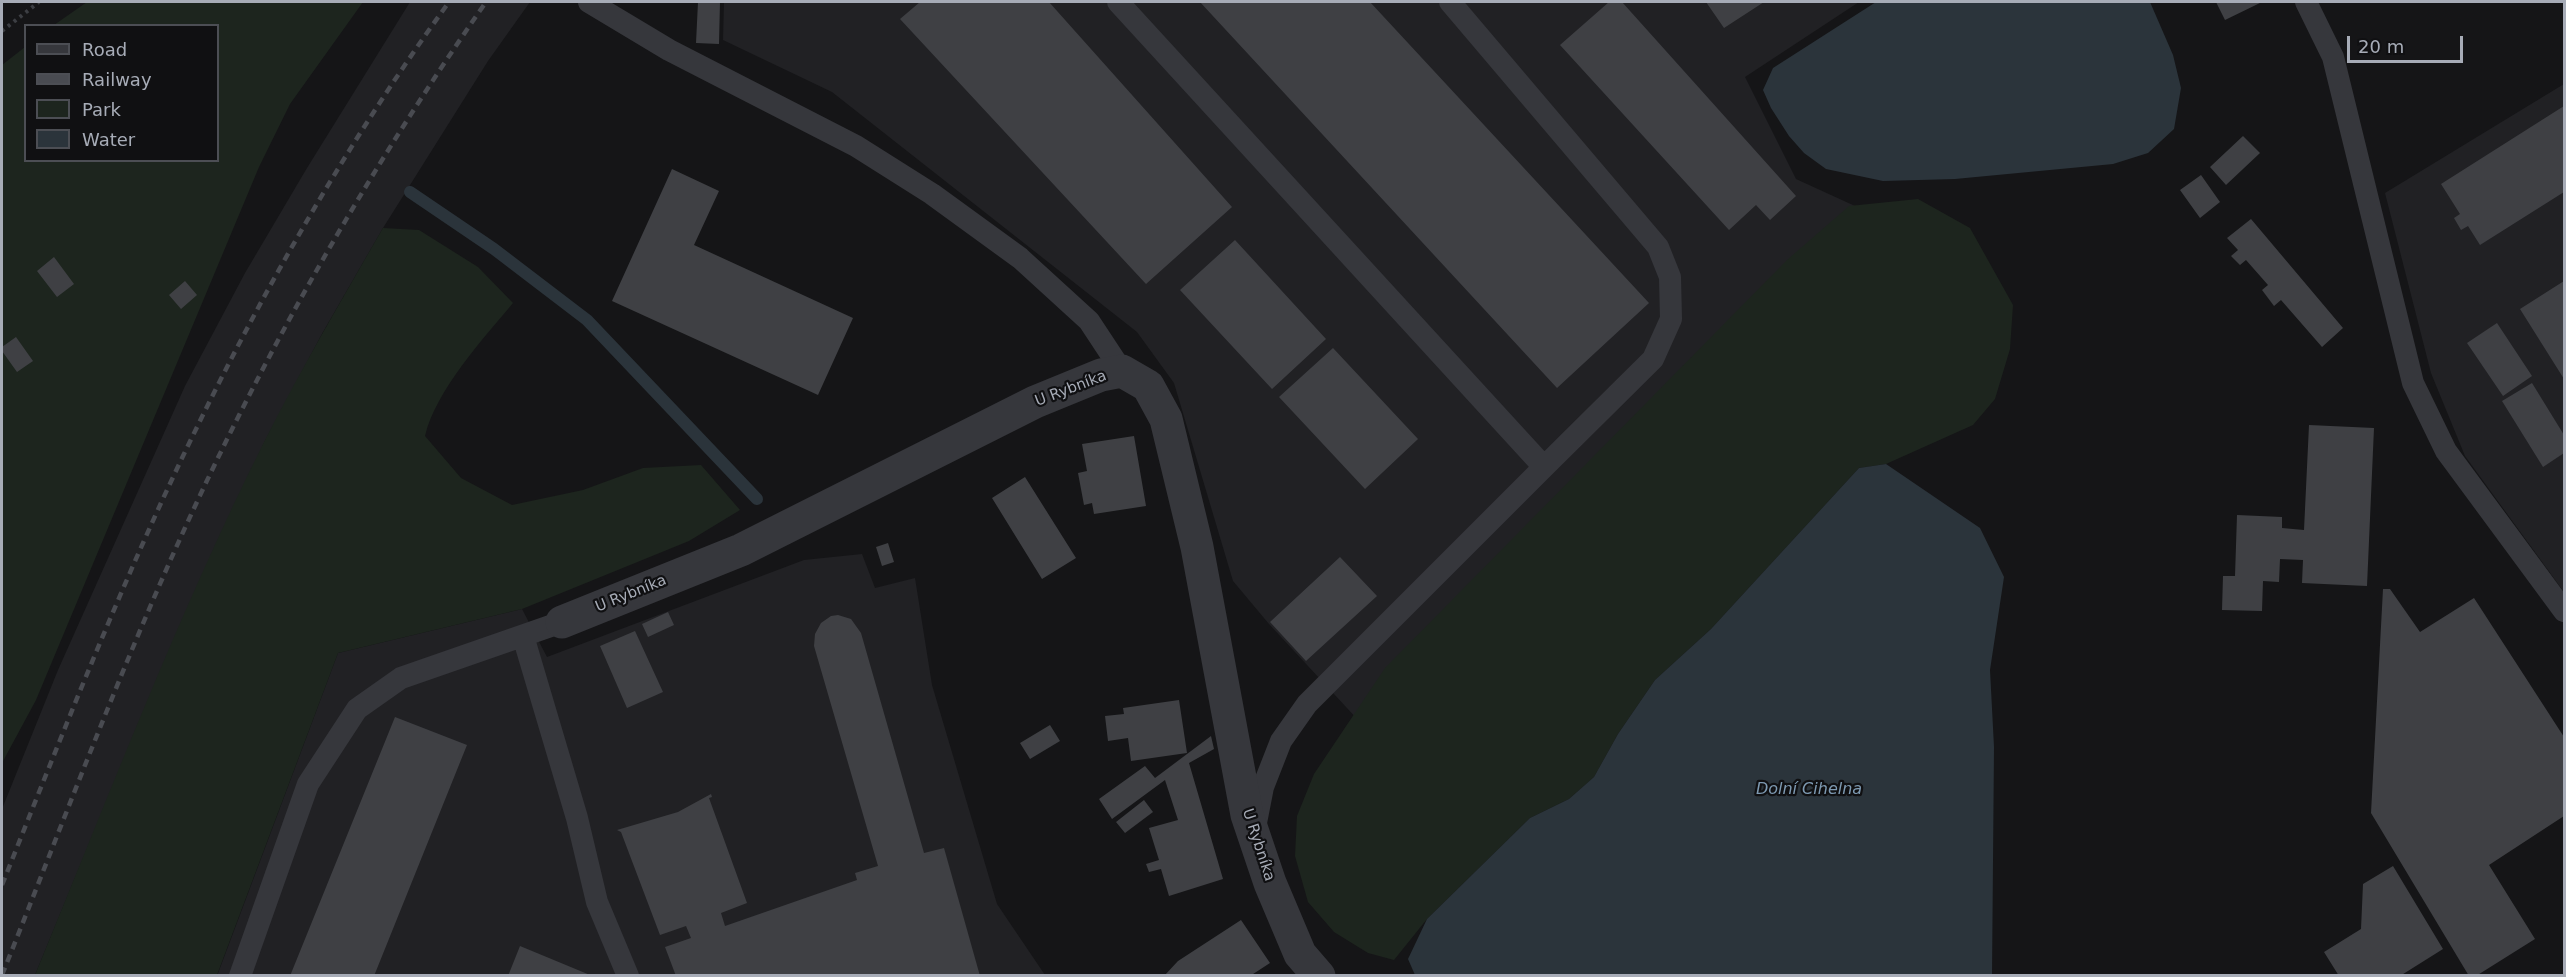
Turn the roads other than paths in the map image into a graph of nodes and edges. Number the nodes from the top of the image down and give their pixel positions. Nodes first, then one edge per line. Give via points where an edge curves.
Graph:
1 (589, 2) edge
2 (1118, 2) edge
3 (1450, 2) edge
4 (2306, 2) edge
5 (1122, 371) junction
6 (1544, 468) junction
7 (2565, 611) edge
8 (562, 622) joint
9 (523, 636) junction
10 (1253, 836) junction
11 (240, 975) edge
12 (628, 975) edge
13 (1319, 975) edge

1 - 5 lane via 669,50 856,146 932,194 1020,258 1089,321
2 - 6 lane
3 - 6 lane via 1658,247 1670,277 1671,319 1653,359
4 - 7 lane via 2333,57 2413,383 2446,451
5 - 8 street, U Rybníka via 1101,375 1035,402 741,550
5 - 10 street, U Rybníka via 1148,386 1166,420 1197,548
6 - 10 lane via 1307,704 1281,741 1263,787
8 - 9 lane
9 - 11 lane via 401,678 357,709 308,784
9 - 12 lane via 577,818 597,902
10 - 13 street, U Rybníka via 1300,954

